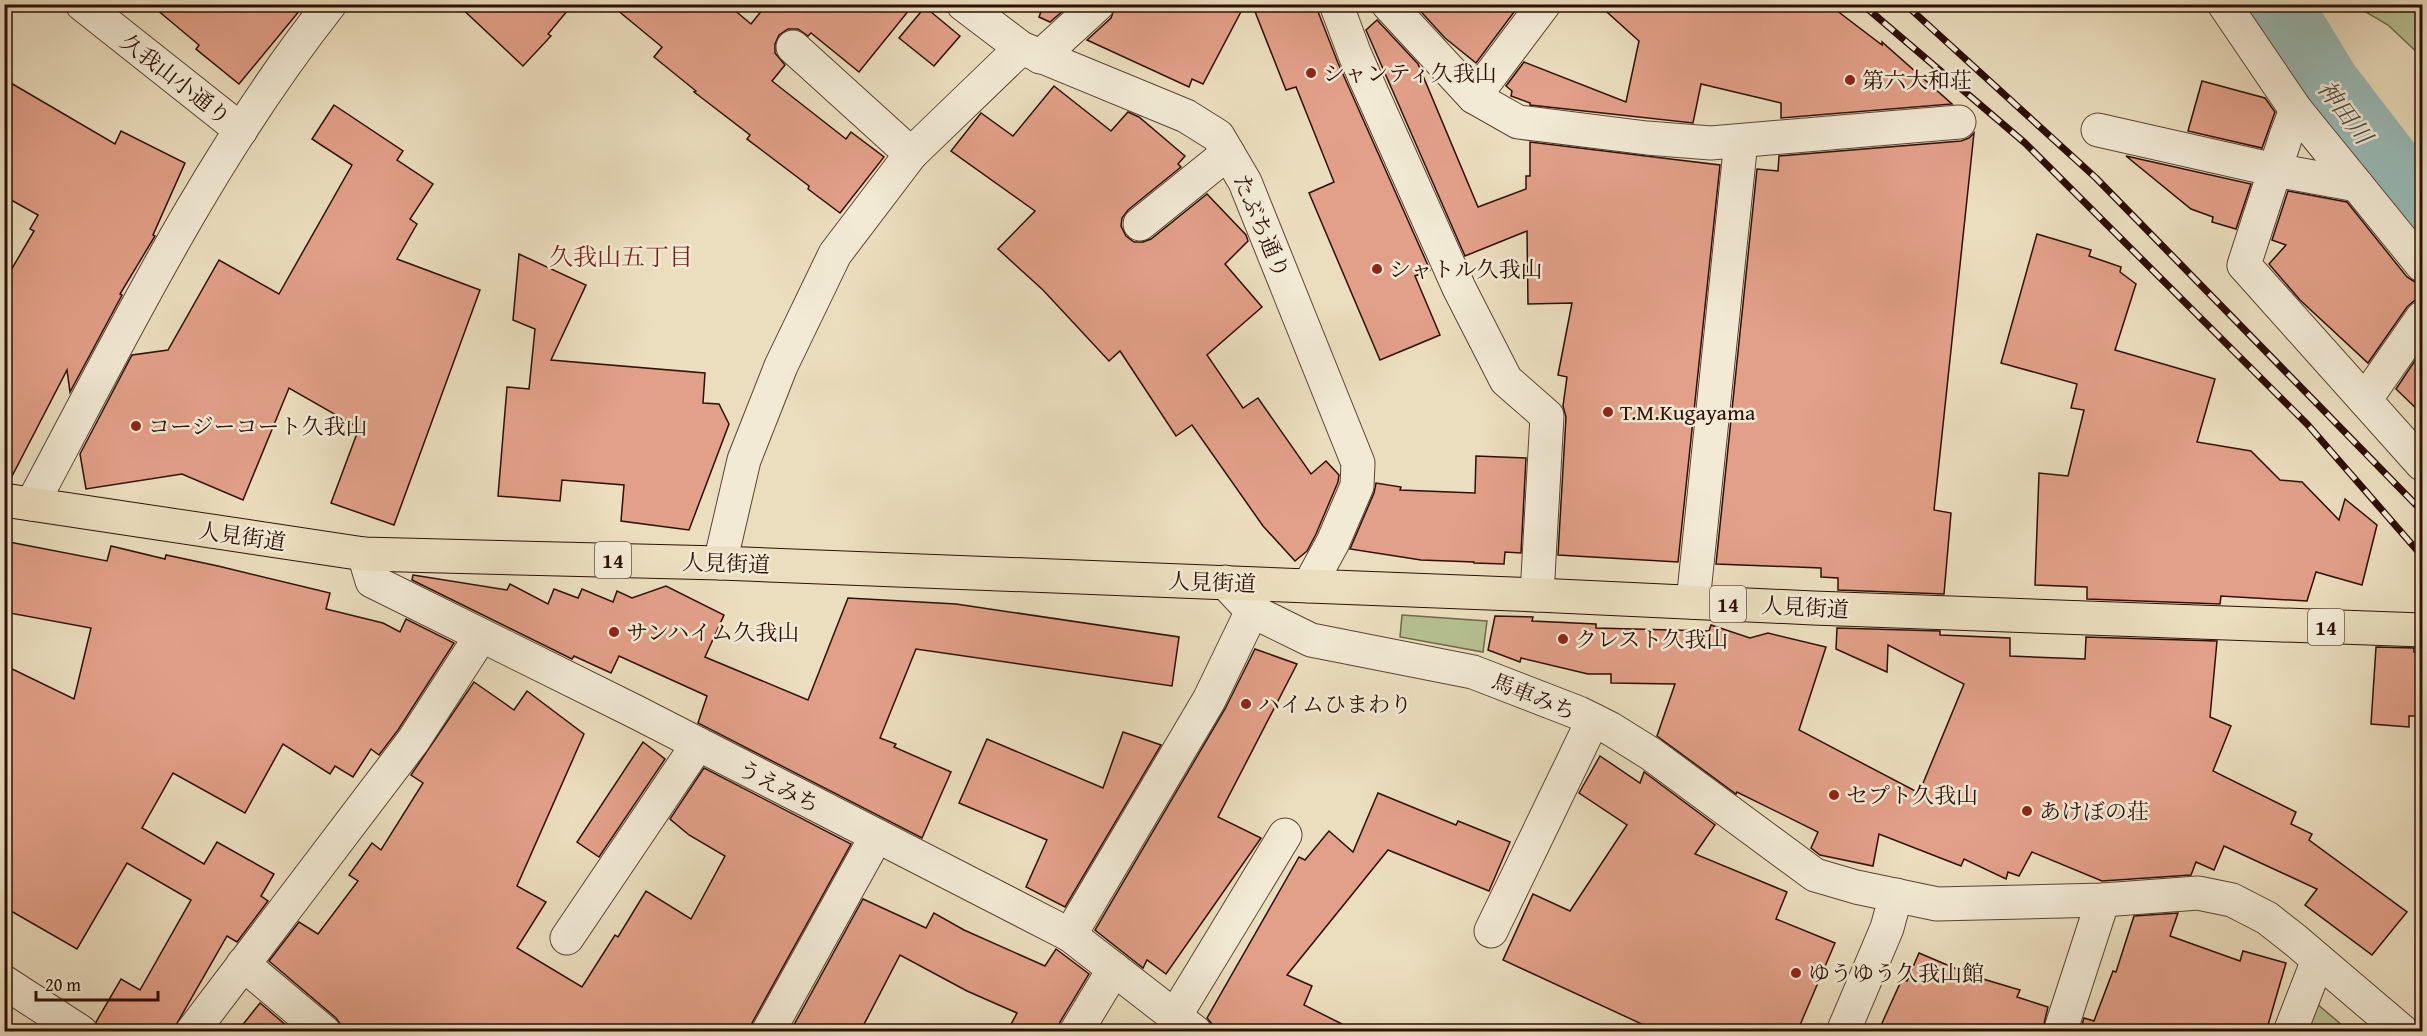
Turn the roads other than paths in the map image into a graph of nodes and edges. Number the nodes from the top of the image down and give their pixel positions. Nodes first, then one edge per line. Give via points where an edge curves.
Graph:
1 (82, 4) edge
2 (330, 4) edge
3 (963, 4) edge
4 (1098, 4) edge
5 (1336, 4) edge
6 (1388, 4) edge
7 (1544, 4) edge
8 (2224, 4) edge
9 (793, 47) dead end
10 (1031, 52) junction
11 (1473, 97) junction
12 (2296, 111) junction
13 (1959, 122) dead end
14 (241, 130) junction
15 (2098, 130) dead end
16 (1741, 141) junction
17 (1228, 153) junction
18 (911, 154) junction
19 (2275, 170) junction
20 (2357, 185) junction
21 (1140, 224) dead end
22 (2422, 265) edge
23 (2422, 318) edge
24 (2365, 400) junction
25 (2422, 464) edge
26 (18, 502) edge
27 (364, 554) junction
28 (720, 563) junction
29 (1226, 582) junction
30 (1309, 586) junction
31 (1537, 595) junction
32 (1693, 602) junction
33 (1252, 611) junction
34 (2422, 630) edge
35 (482, 636) junction
36 (1593, 720) junction
37 (698, 744) junction
38 (1285, 835) dead end
39 (876, 837) junction
40 (1896, 895) junction
41 (2103, 900) junction
42 (1491, 931) dead end
43 (1070, 935) junction
44 (567, 938) dead end
45 (2318, 960) junction
46 (243, 964) junction
47 (1114, 969) junction
48 (4, 982) edge
49 (1185, 1024) edge
50 (81, 1032) edge
51 (192, 1032) edge
52 (324, 1032) edge
53 (768, 1032) edge
54 (1076, 1032) edge
55 (1843, 1032) edge
56 (2060, 1032) edge
57 (2290, 1032) edge
58 (2403, 1032) edge

1 - 14 street, 久我山小通り
2 - 14 street
3 - 10 street, たぶち通り
4 - 10 street
5 - 31 street via 1459,288 1506,380 1547,416
6 - 11 street
7 - 11 street
8 - 12 street
9 - 18 street
10 - 17 street, たぶち通り via 1186,116 1218,136
10 - 18 street
11 - 16 street via 1518,122 1647,138
12 - 19 street
12 - 20 street
13 - 16 street
14 - 26 street
15 - 19 street
16 - 32 street
17 - 21 street
17 - 30 street, たぶち通り via 1245,182 1358,463 1357,486
18 - 28 street via 835,254 781,366 744,460
19 - 20 street
19 - 24 street via 2244,266
20 - 22 street
23 - 24 street
24 - 25 street
26 - 27 main road, 人見街道 / 14
27 - 28 main road, 人見街道 / 14
27 - 35 street, うえみち via 372,581
28 - 29 main road, 人見街道 / 14
29 - 30 main road, 人見街道 / 14
29 - 33 street, 馬車みち
30 - 31 main road, 人見街道 / 14
31 - 32 main road, 人見街道 / 14
32 - 34 main road, 人見街道 / 14
33 - 36 street, 馬車みち via 1311,640 1473,672
33 - 43 street via 1209,700
35 - 37 street, うえみち
35 - 46 street via 413,741
36 - 40 street, 馬車みち via 1651,754 1815,875
36 - 42 street
37 - 39 street, うえみち
37 - 44 street
38 - 49 street
39 - 43 street, うえみち
39 - 53 street
40 - 41 street via 1937,904
40 - 55 street via 1887,927
41 - 45 street via 2198,893 2232,900 2267,918
41 - 56 street
43 - 47 street, うえみち
45 - 57 street
45 - 58 street
46 - 51 street
46 - 52 street
47 - 49 street, うえみち
47 - 54 street
48 - 50 street

